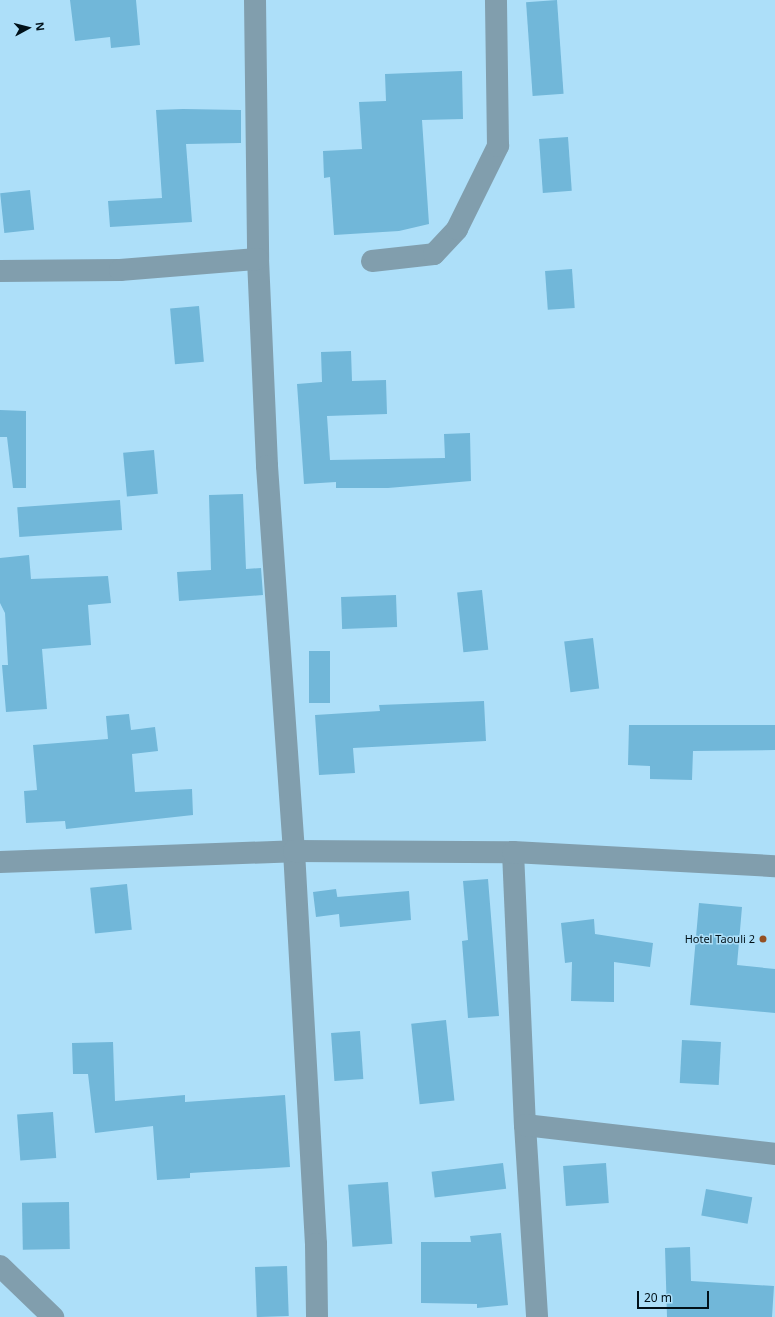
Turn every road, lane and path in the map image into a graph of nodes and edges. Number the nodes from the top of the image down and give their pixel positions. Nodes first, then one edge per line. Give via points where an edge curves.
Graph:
1 (256, 0) edge
2 (496, 0) edge
3 (258, 259) junction
4 (372, 261) dead end
5 (0, 271) edge
6 (294, 851) junction
7 (513, 852) junction
8 (0, 862) edge
9 (775, 866) edge
10 (525, 1125) junction
11 (775, 1154) edge
12 (0, 1266) edge
13 (53, 1317) edge
14 (317, 1317) edge
15 (537, 1317) edge

1 - 3 street
2 - 4 street via 498,146 458,229 434,254
3 - 5 street via 120,270
3 - 6 street via 279,663
6 - 7 street
6 - 8 street
6 - 14 street via 316,1244
7 - 9 street
7 - 10 street
10 - 11 street
10 - 15 street
12 - 13 street

